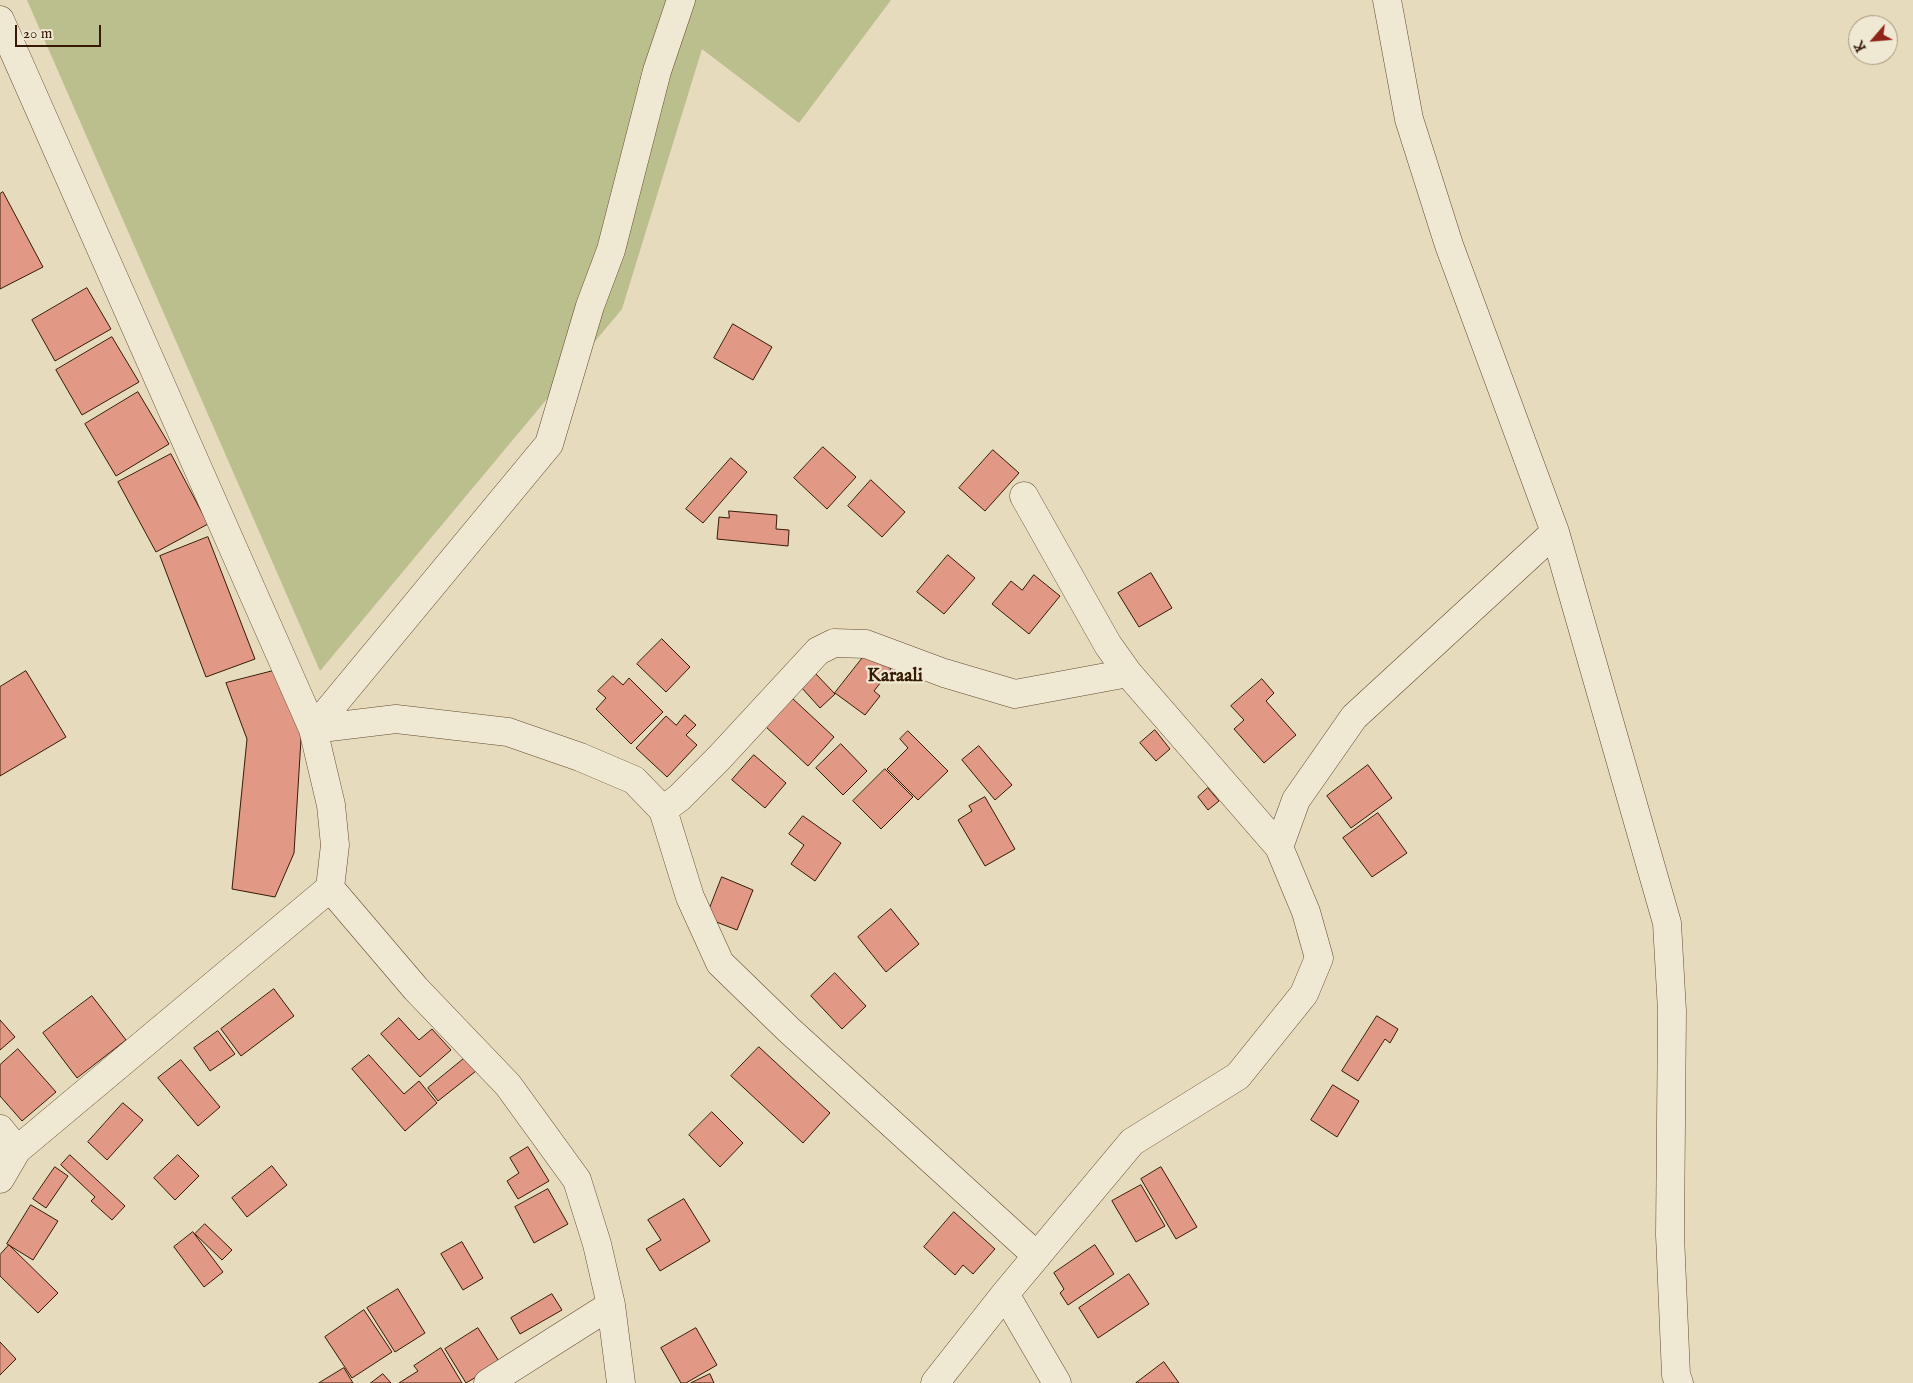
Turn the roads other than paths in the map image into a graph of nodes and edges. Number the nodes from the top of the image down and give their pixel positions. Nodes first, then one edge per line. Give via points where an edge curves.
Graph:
1 (681, 0) edge
2 (1388, 0) edge
3 (0, 20) edge
4 (1024, 496) dead end
5 (1555, 532) junction
6 (1128, 673) junction
7 (313, 729) junction
8 (663, 810) junction
9 (1279, 847) junction
10 (330, 888) junction
11 (0, 1129) edge
12 (17, 1150) junction
13 (0, 1179) edge
14 (1037, 1256) junction
15 (1005, 1294) junction
16 (611, 1305) junction
17 (488, 1383) edge
18 (621, 1383) edge
19 (935, 1383) edge
20 (1057, 1383) edge
21 (1679, 1383) edge

1 - 7 street via 657,71 611,250 590,306 548,444
2 - 5 street via 1409,119 1449,245
3 - 7 street
4 - 6 street via 1108,645
5 - 9 street via 1354,717 1296,800
5 - 21 street via 1667,923 1672,1011 1670,1235
6 - 8 street via 1015,694 866,644 834,643 818,651 719,758
6 - 9 street
7 - 8 street via 396,719 508,732 634,780
7 - 10 street via 331,805 335,845
8 - 14 street via 690,897 720,963
9 - 14 street via 1306,912 1320,958 1304,994 1238,1076 1132,1142
10 - 12 street
10 - 16 street via 416,989 508,1085 577,1180
11 - 12 street
12 - 13 street
14 - 15 street
15 - 19 street
15 - 20 street
16 - 17 street
16 - 18 street

